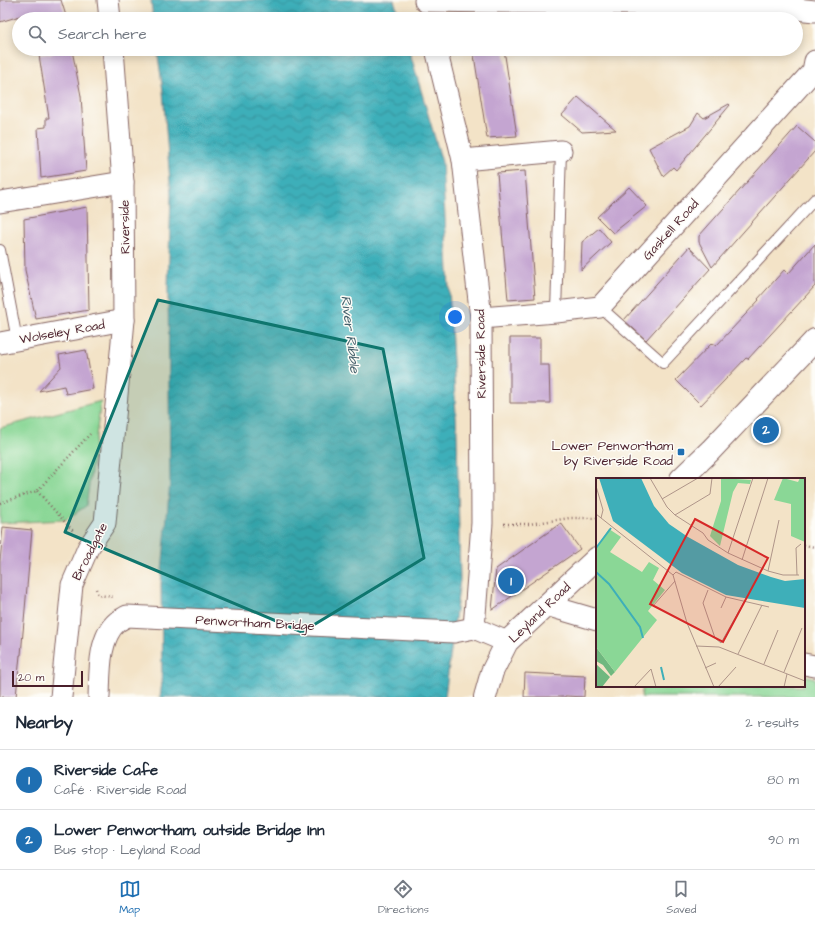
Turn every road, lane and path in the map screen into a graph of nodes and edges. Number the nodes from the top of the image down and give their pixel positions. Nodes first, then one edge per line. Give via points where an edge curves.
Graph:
1 (108, 0) edge
2 (767, 3) edge
3 (426, 7) edge
4 (815, 11) edge
5 (109, 12) edge
6 (113, 56) edge
7 (438, 56) edge
8 (815, 61) edge
9 (561, 151) joint
10 (463, 160) junction
11 (122, 182) junction
12 (815, 199) edge
13 (0, 202) edge
14 (0, 250) edge
15 (2, 275) edge
16 (600, 307) junction
17 (556, 312) junction
18 (481, 318) junction
19 (124, 320) junction
20 (815, 340) edge
21 (8, 341) edge
22 (116, 406) junction
23 (682, 478) edge
24 (0, 503) edge
25 (596, 518) edge
26 (482, 523) junction
27 (805, 545) edge
28 (815, 547) edge
29 (596, 559) edge
30 (546, 605) junction
31 (596, 620) edge
32 (474, 628) junction
33 (507, 642) junction
34 (805, 664) edge
35 (815, 666) edge
36 (61, 697) edge
37 (99, 697) edge
38 (484, 697) edge

1 - 5 street
2 - 3 street
2 - 4 street
6 - 11 street, Riverside
7 - 10 street, Riverside Road
8 - 16 street, Gaskell Road via 813,71
9 - 10 street
9 - 17 lane
10 - 18 street, Riverside Road
11 - 13 street
11 - 19 street, Riverside
12 - 16 lane via 663,363
14 - 15 lane
15 - 21 lane
16 - 17 street
17 - 18 street
18 - 26 street, Riverside Road
19 - 21 street, Wolseley Road
19 - 22 street, Riverside
20 - 23 main road
22 - 24 path via 37,491
22 - 36 street, Broadgate via 105,524 88,548 72,585
25 - 26 path via 570,518 529,524
26 - 32 street, Riverside Road
27 - 28 path
29 - 30 main road, Leyland Road
30 - 31 street
30 - 33 main road, Leyland Road
32 - 33 street
32 - 37 street, Penwortham Bridge via 454,632 127,616 116,623 107,636 102,651
33 - 38 main road, Leyland Road via 492,672
34 - 35 street

